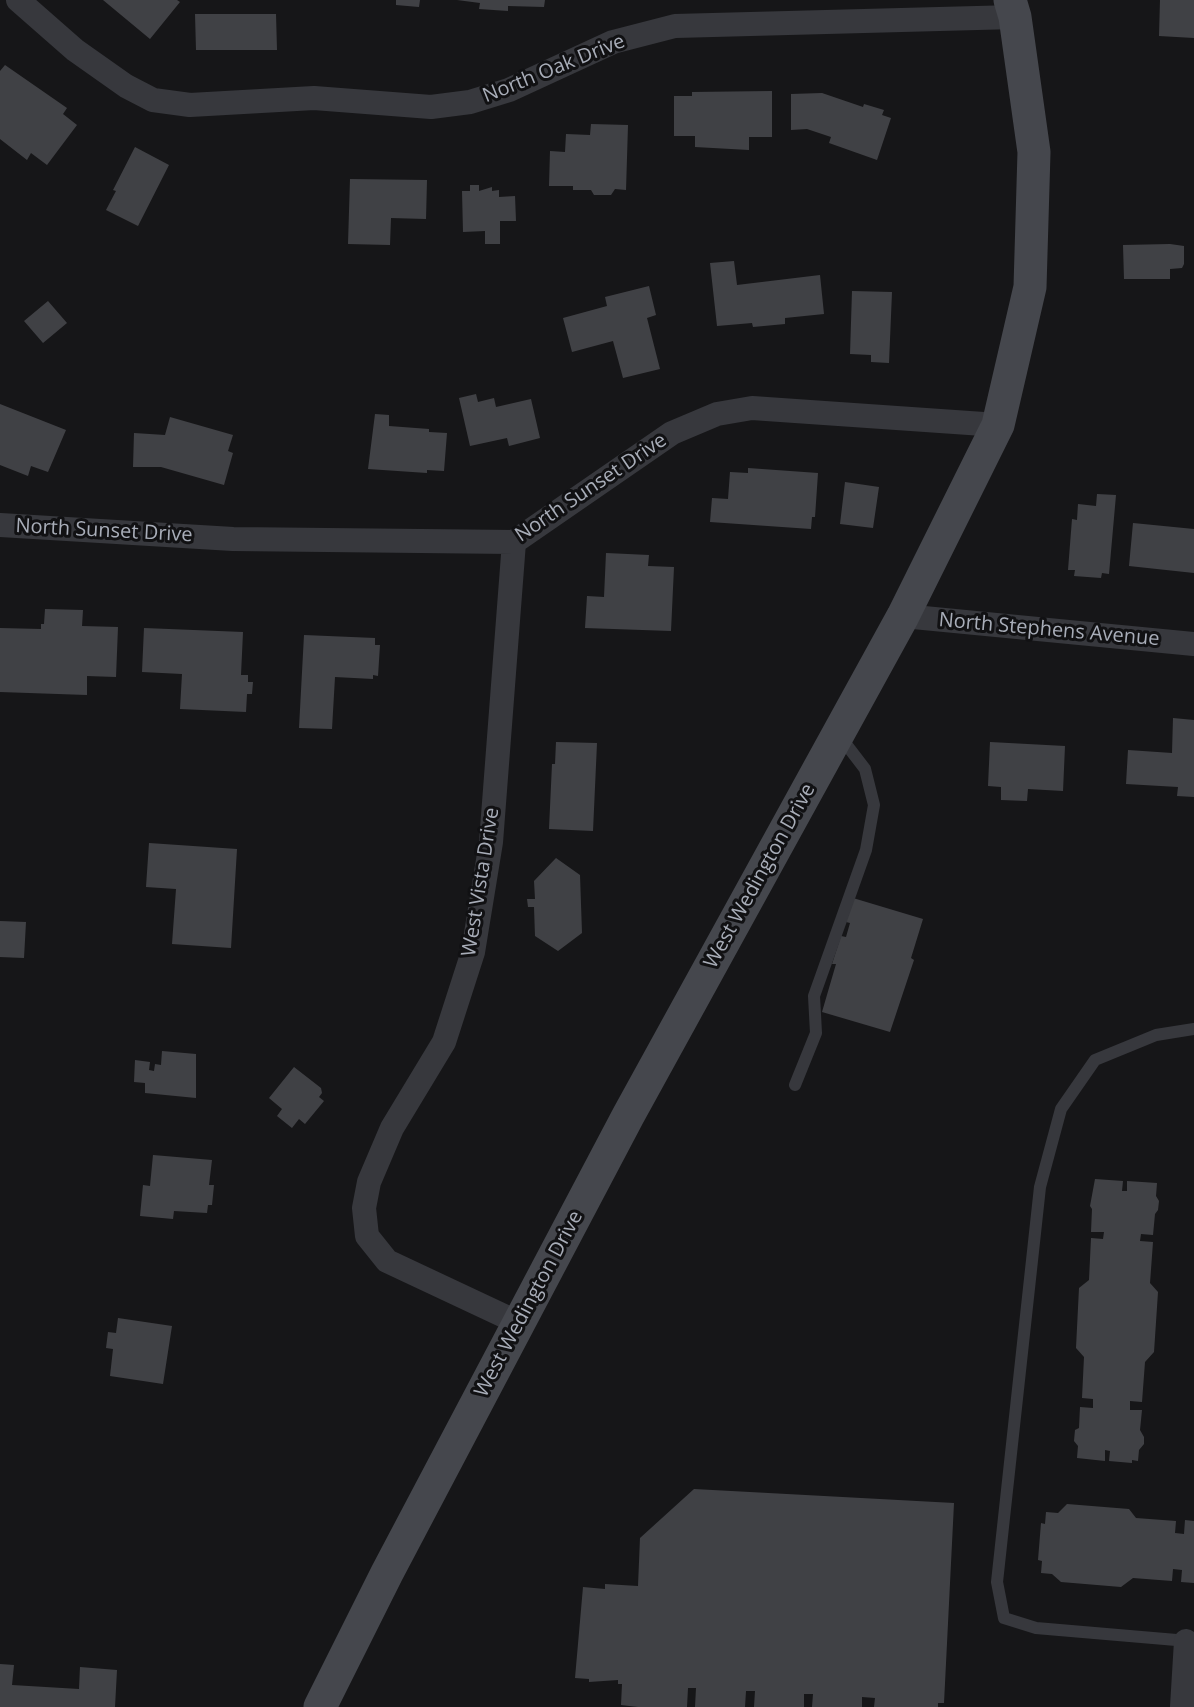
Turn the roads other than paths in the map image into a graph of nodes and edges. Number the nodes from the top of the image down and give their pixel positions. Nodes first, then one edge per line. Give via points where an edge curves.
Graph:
1 (18, 0) edge
2 (1013, 8) edge
3 (998, 425) junction
4 (0, 525) edge
5 (514, 543) junction
6 (903, 616) junction
7 (1194, 644) edge
8 (838, 734) junction
9 (1194, 1029) edge
10 (795, 1084) dead end
11 (519, 1323) junction
12 (1190, 1641) edge
13 (320, 1707) edge
14 (1182, 1707) edge

1 - 2 street, North Oak Drive via 75,51 126,86 153,100 190,105 314,98 431,106 470,102 509,90 613,42 675,26
2 - 3 main road, West Wedington Drive via 1034,152 1030,287
3 - 5 street, North Sunset Drive via 752,408 717,414 672,433
3 - 6 main road, West Wedington Drive
4 - 5 street, North Sunset Drive via 233,539
5 - 11 street, West Vista Drive via 491,842 473,952 444,1042 392,1128 369,1182 364,1208 367,1236 387,1261
6 - 7 street, North Stephens Avenue
6 - 8 main road, West Wedington Drive
8 - 10 lane via 865,769 874,805 866,850 814,996 816,1033
8 - 11 main road, West Wedington Drive
9 - 12 lane via 1156,1035 1095,1060 1061,1109 1040,1186 997,1582 1004,1618 1036,1628
11 - 13 main road, West Wedington Drive
12 - 14 street

